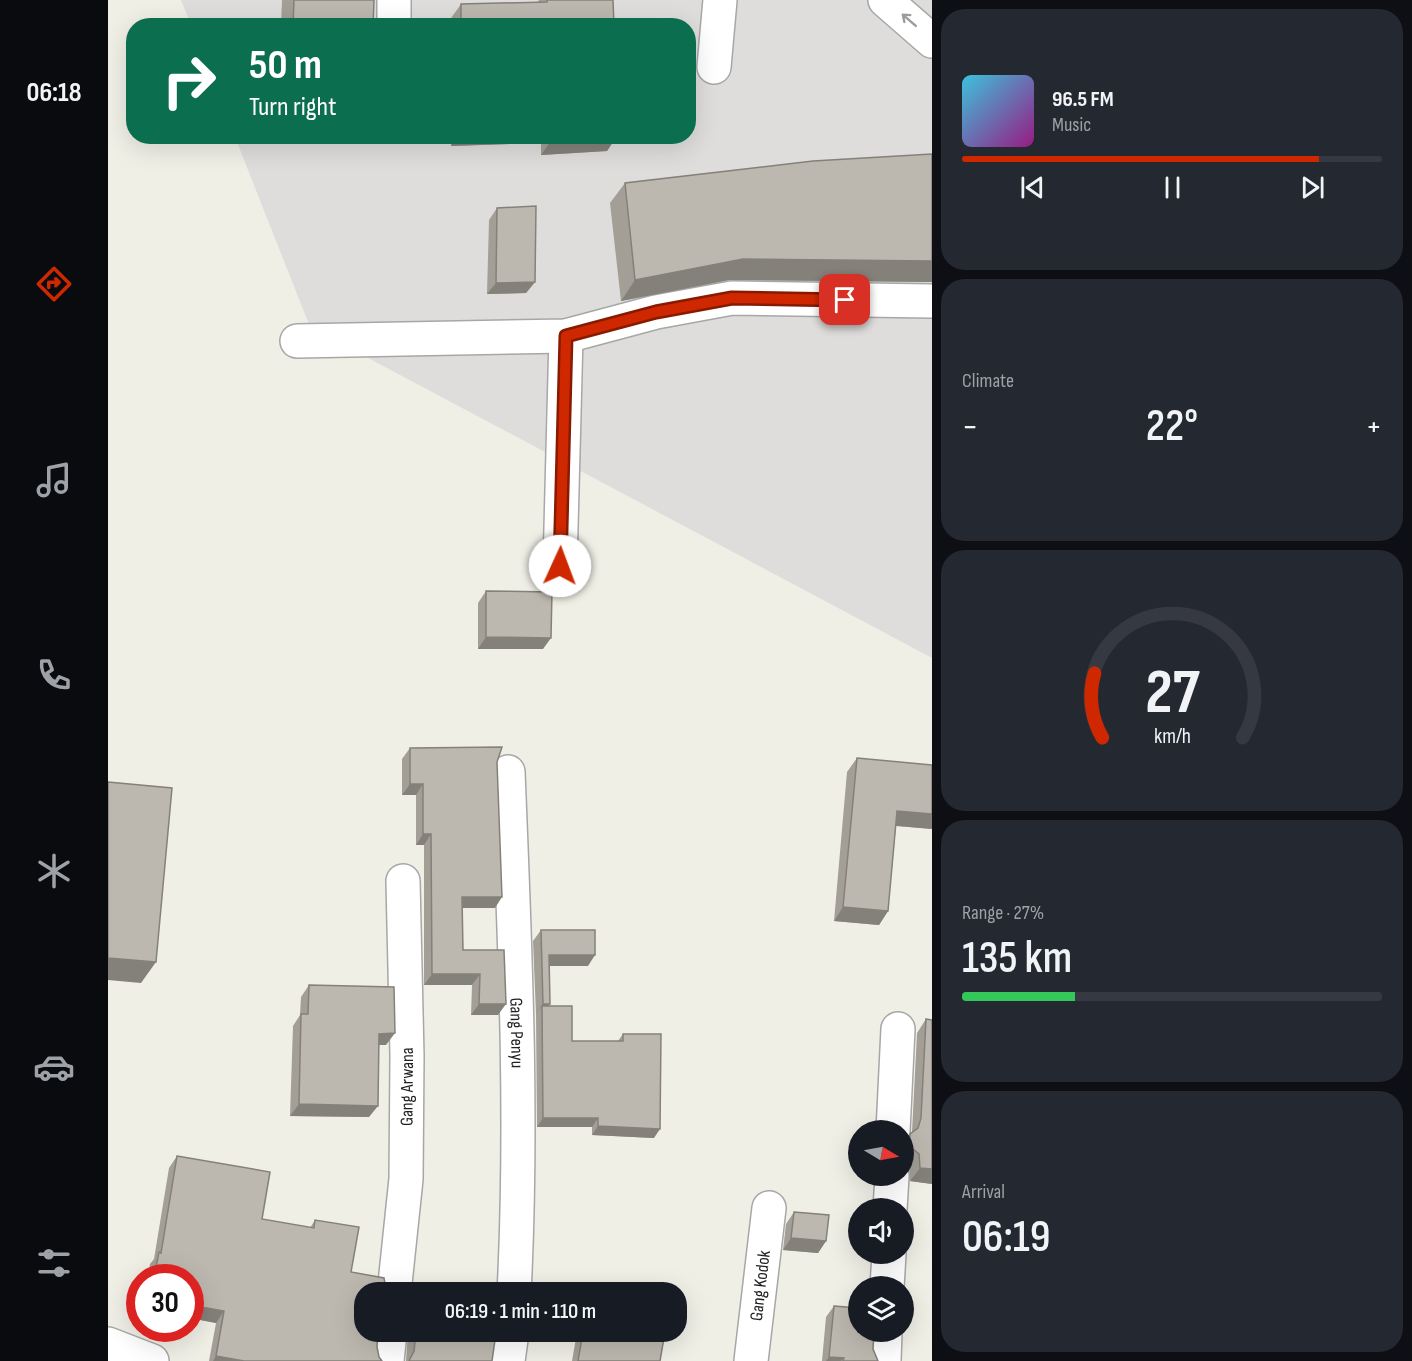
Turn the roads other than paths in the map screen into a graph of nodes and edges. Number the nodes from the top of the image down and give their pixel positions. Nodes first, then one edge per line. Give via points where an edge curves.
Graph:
1 (394, 0) edge
2 (720, 0) edge
3 (885, 0) edge
4 (394, 18) edge
5 (932, 41) edge
6 (714, 67) dead end
7 (932, 301) edge
8 (566, 336) junction
9 (297, 341) dead end
10 (560, 566) dead end
11 (508, 772) dead end
12 (403, 881) dead end
13 (898, 1029) dead end
14 (894, 1120) edge
15 (769, 1208) dead end
16 (395, 1282) edge
17 (515, 1282) edge
18 (389, 1342) edge
19 (511, 1342) edge
20 (885, 1342) edge
21 (108, 1344) edge
22 (152, 1361) edge
23 (387, 1361) edge
24 (508, 1361) edge
25 (751, 1361) edge
26 (884, 1361) edge

1 - 4 street
2 - 6 street
5 -> 3 street
7 - 8 street via 732,298 656,312
8 - 9 street
8 - 10 street
11 - 17 street, Gang Penyu via 520,1068
12 - 16 street, Gang Arwana via 406,1179
13 - 14 street
15 - 25 street, Gang Kodok
18 - 23 street
19 - 24 street
20 - 26 street
21 - 22 street

